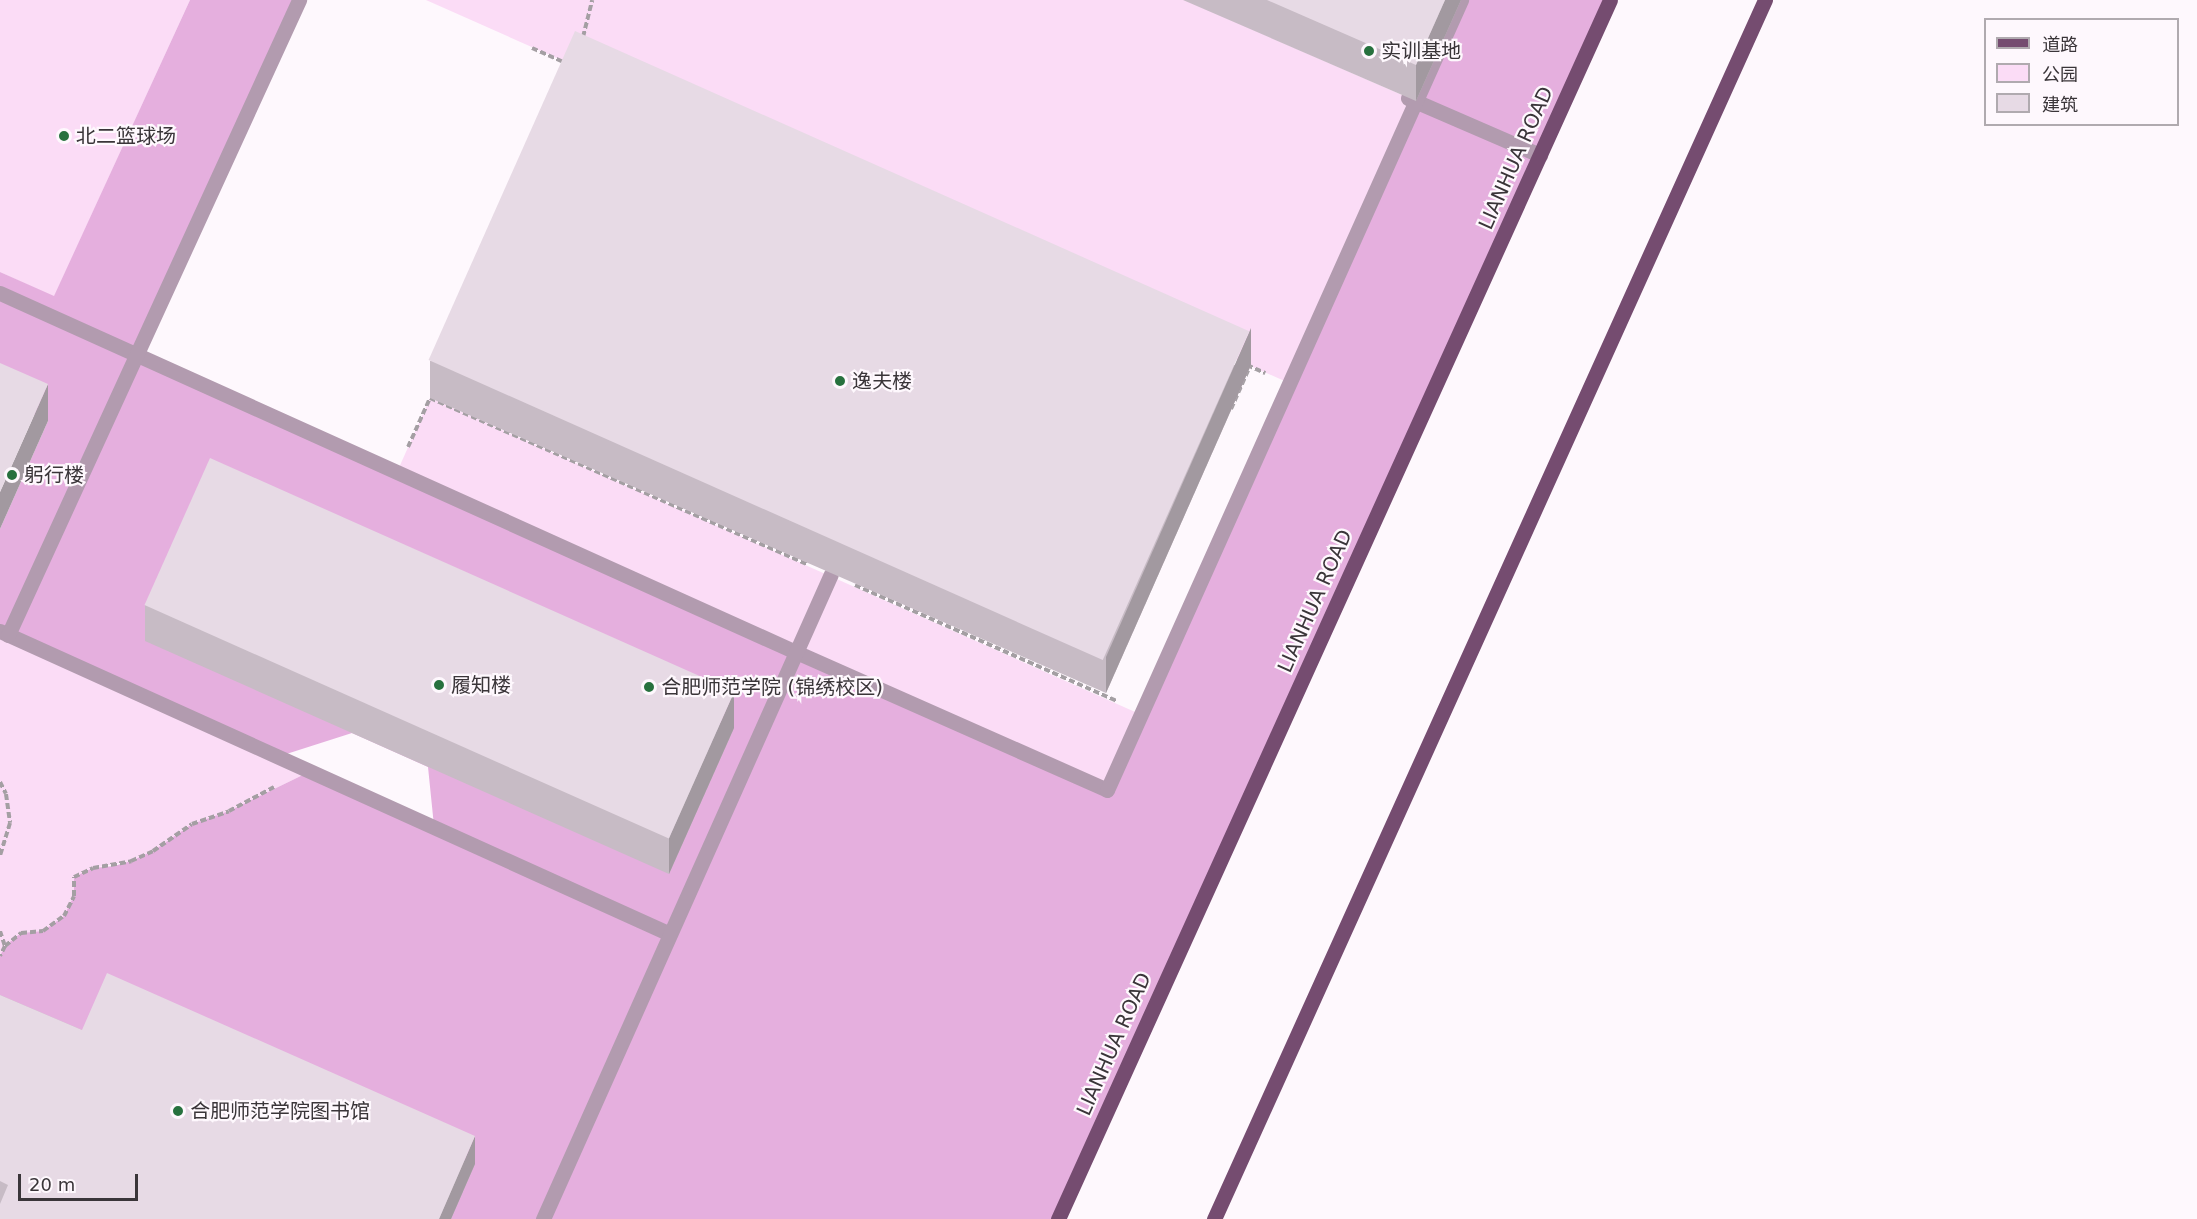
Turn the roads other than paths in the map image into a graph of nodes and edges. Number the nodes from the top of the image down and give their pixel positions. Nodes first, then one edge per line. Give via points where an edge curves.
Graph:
1 (299, 0) edge
2 (1461, 0) edge
3 (1610, 0) edge
4 (1765, 0) edge
5 (1395, 92) edge
6 (1416, 101) junction
7 (1540, 155) junction
8 (0, 293) edge
9 (136, 354) junction
10 (831, 574) edge
11 (4, 633) edge
12 (796, 652) junction
13 (670, 934) junction
14 (543, 1219) edge
15 (1058, 1219) edge
16 (1214, 1219) edge

1 - 9 street
2 - 6 street
3 - 7 main road, LIANHUA ROAD
4 - 16 main road
5 - 6 street
6 - 7 street
6 - 12 street via 1107,789
7 - 15 main road, LIANHUA ROAD
8 - 9 street
9 - 11 street
9 - 12 street
10 - 12 street
11 - 13 street
12 - 13 street
13 - 14 street

